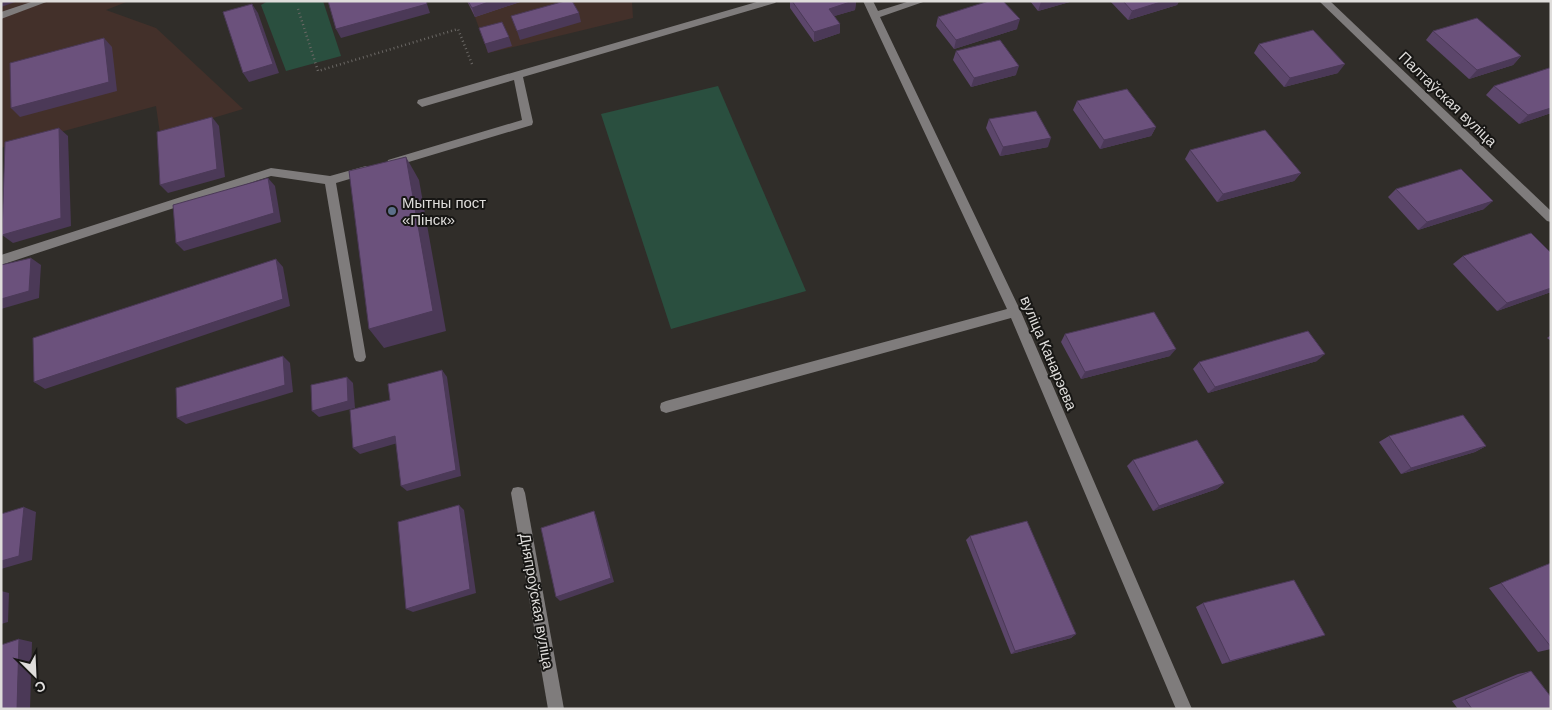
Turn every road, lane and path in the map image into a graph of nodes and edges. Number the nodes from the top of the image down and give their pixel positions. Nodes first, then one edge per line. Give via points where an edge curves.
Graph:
1 (44, 1) edge
2 (772, 1) edge
3 (868, 1) edge
4 (920, 1) edge
5 (1324, 1) edge
6 (298, 9) dead end
7 (876, 14) junction
8 (1, 16) edge
9 (518, 75) junction
10 (481, 86) junction
11 (422, 103) dead end
12 (330, 180) junction
13 (1551, 218) edge
14 (1, 260) edge
15 (1014, 312) junction
16 (360, 357) dead end
17 (666, 406) dead end
18 (518, 493) dead end
19 (556, 709) edge
20 (1184, 709) edge

1 - 8 street
2 - 9 street
3 - 7 street, вуліца Канарэева
4 - 7 street
5 - 13 street, Палтаўская вуліца
6 - 10 path via 318,71 458,30
7 - 15 street, вуліца Канарэева
9 - 10 street
9 - 12 street via 528,122
10 - 11 street
12 - 14 street via 271,172
12 - 16 street
15 - 17 street
15 - 20 street, вуліца Канарэева
18 - 19 street, Дняпроўская вуліца

